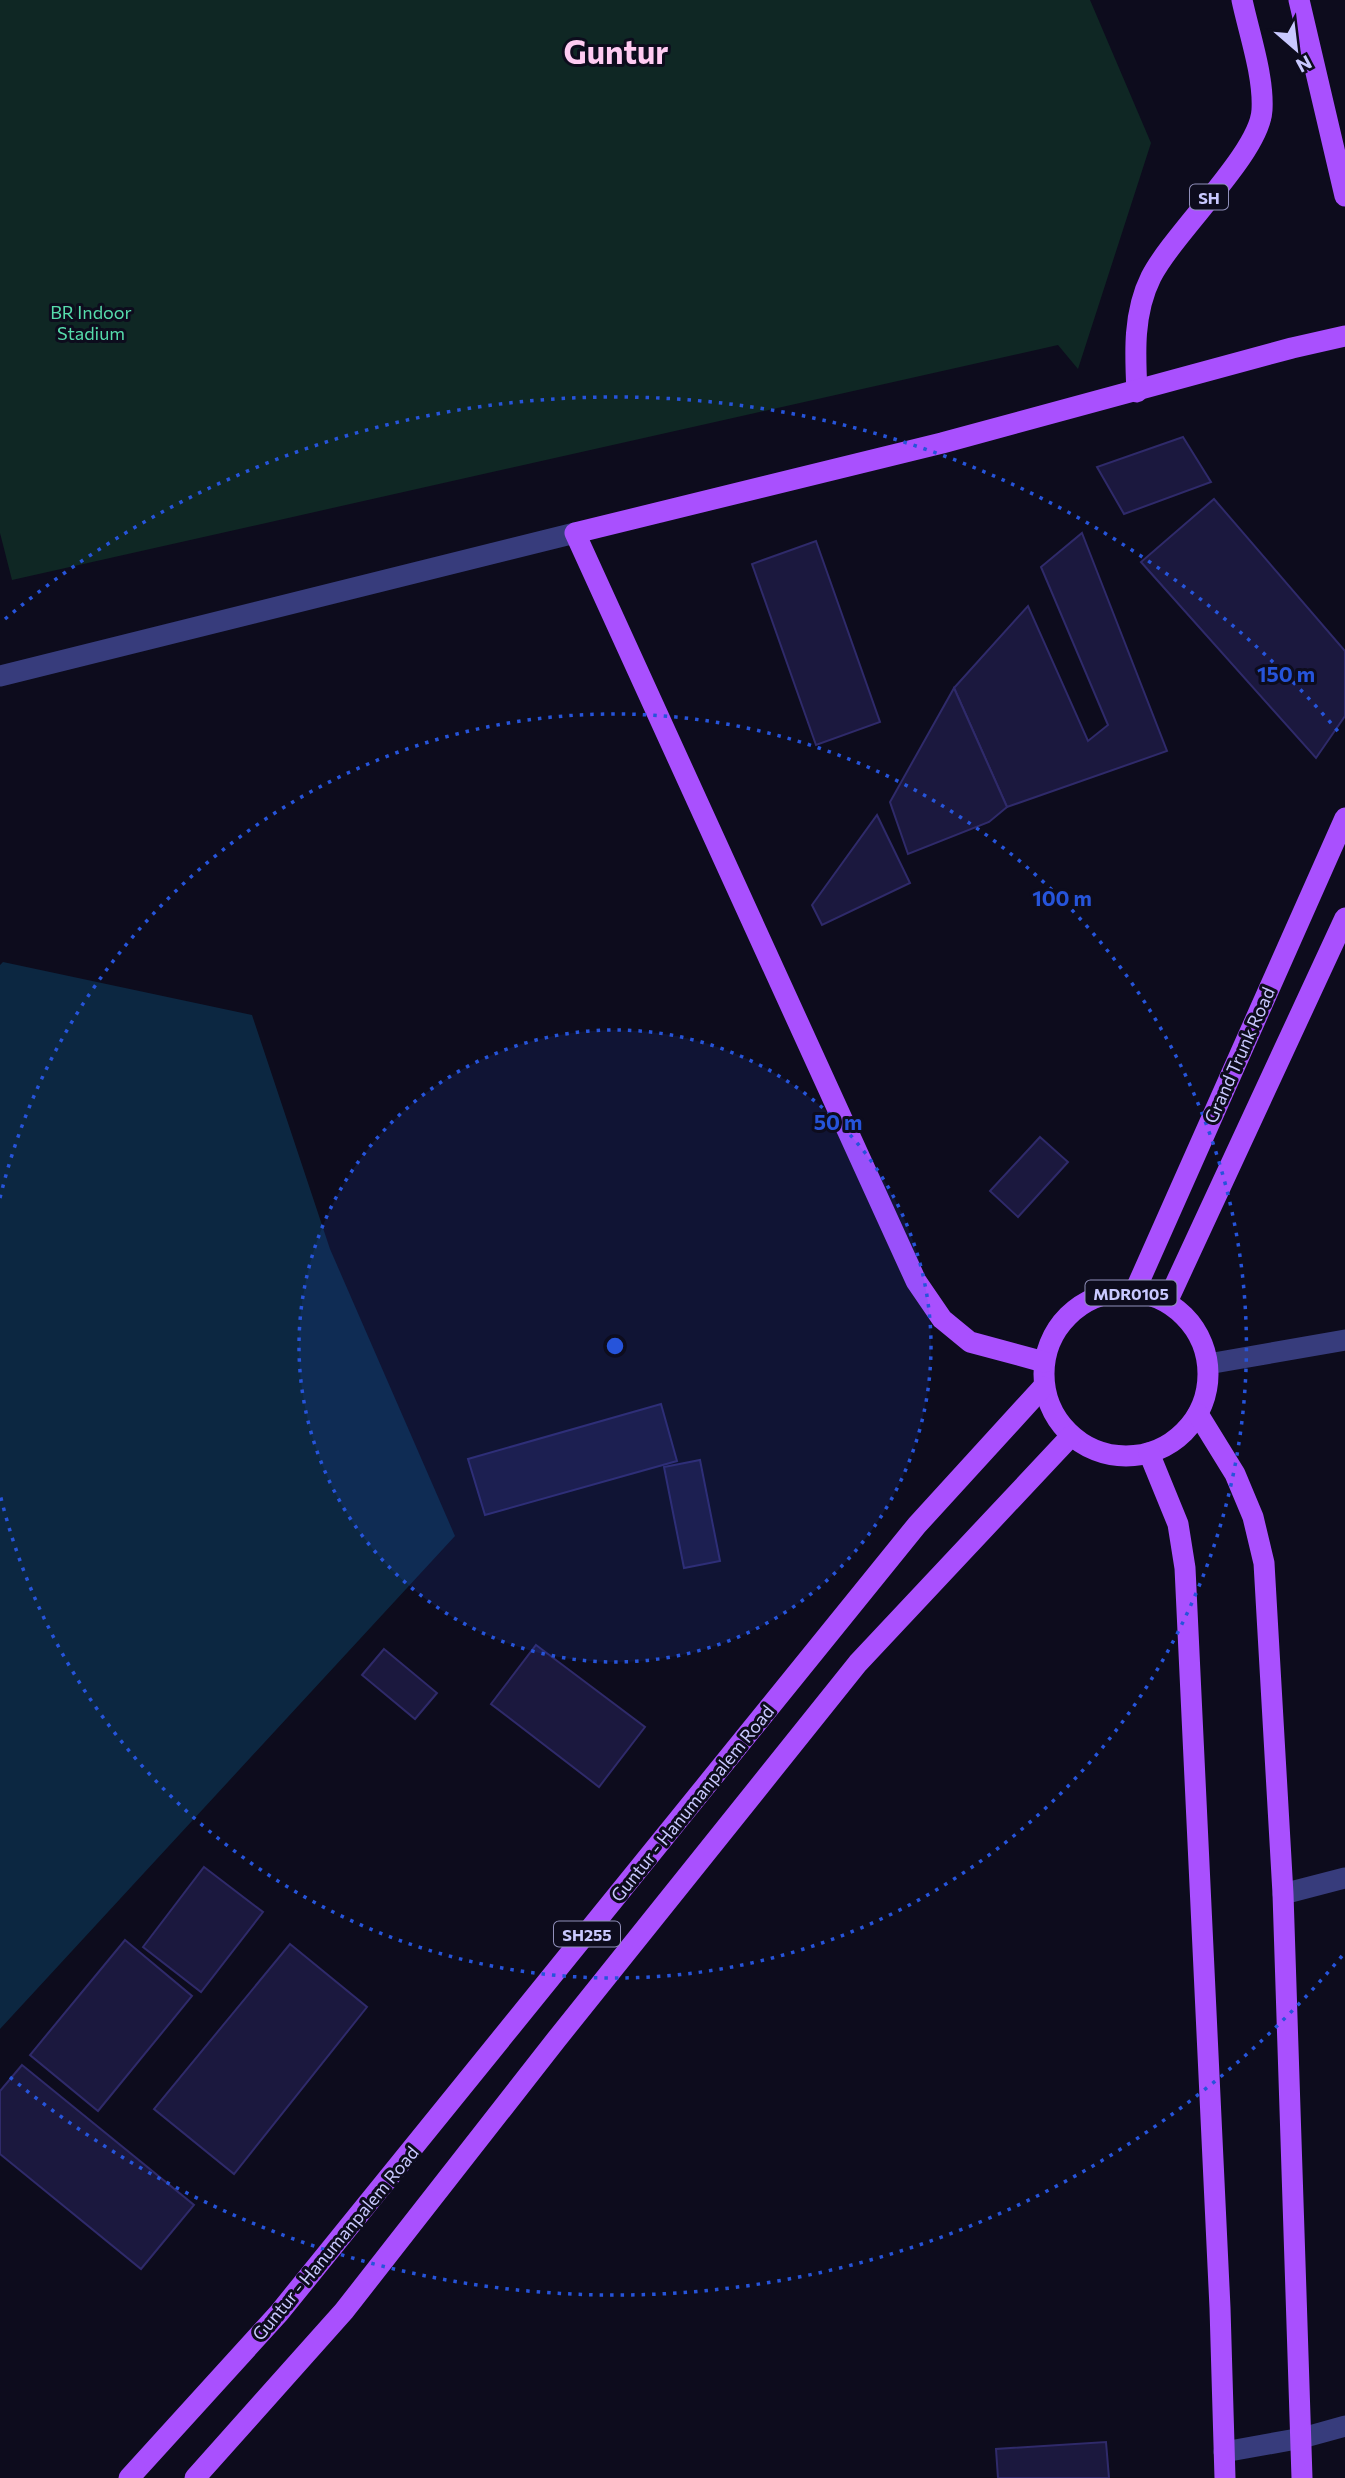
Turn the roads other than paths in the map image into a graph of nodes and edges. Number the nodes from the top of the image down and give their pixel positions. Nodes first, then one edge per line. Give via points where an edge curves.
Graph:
1 (1242, 0) edge
2 (1300, 0) edge
3 (1345, 197) edge
4 (1345, 336) edge
5 (1136, 392) junction
6 (575, 533) junction
7 (0, 677) edge
8 (1345, 818) edge
9 (1345, 918) edge
10 (1134, 1293) junction
11 (1167, 1302) junction
12 (1345, 1340) edge
13 (1044, 1362) junction
14 (1208, 1364) junction
15 (1043, 1387) junction
16 (1198, 1414) junction
17 (1071, 1436) junction
18 (1149, 1453) junction
19 (1345, 1878) edge
20 (1283, 1894) junction
21 (1345, 2426) edge
22 (1302, 2438) junction
23 (1224, 2452) junction
24 (129, 2478) edge
25 (195, 2478) edge
26 (1225, 2478) edge
27 (1302, 2478) edge

1 - 5 main road, SH via 1262,112 1253,139 1168,248 1150,279 1137,319
2 - 3 main road
4 - 5 main road
5 - 6 main road
6 - 7 street
6 - 13 main road via 916,1281 942,1319 970,1342
8 - 10 main road, Grand Trunk Road / MDR0105
9 - 11 main road, MDR0105
10 - 11 main road, MDR0105
10 - 13 main road, MDR0105 via 1115,1292 1090,1300 1068,1316 1053,1337
11 - 14 main road, MDR0105 via 1187,1318 1201,1340
12 - 14 street
13 - 15 main road, MDR0105
14 - 16 main road, MDR0105 via 1207,1390
15 - 17 main road, MDR0105 via 1054,1415
15 - 24 main road, Guntur - Hanumanpalem Road / SH255 via 917,1525 279,2313
16 - 18 main road, MDR0105 via 1170,1444
16 - 20 main road via 1235,1474 1253,1517 1264,1563
17 - 18 main road, MDR0105 via 1094,1450 1122,1456
17 - 25 main road, SH255 via 858,1662 344,2311
18 - 23 main road via 1178,1524 1185,1568
19 - 20 street
20 - 22 main road
21 - 22 street
22 - 23 street
22 - 27 main road
23 - 26 main road

